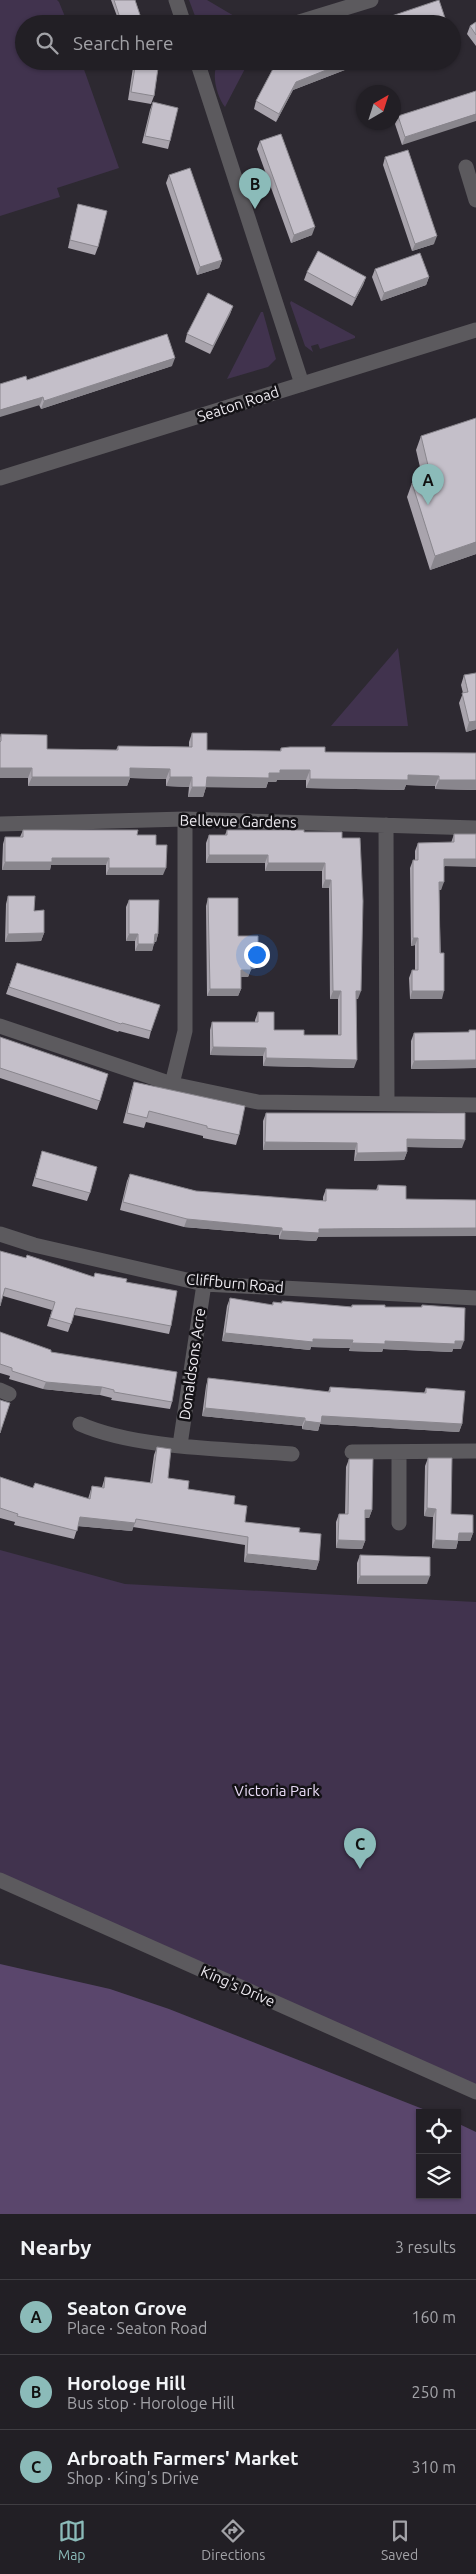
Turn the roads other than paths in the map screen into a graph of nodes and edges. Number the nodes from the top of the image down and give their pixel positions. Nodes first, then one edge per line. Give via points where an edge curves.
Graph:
1 (176, 0) edge
2 (371, 0) edge
3 (181, 15) edge
4 (322, 15) edge
5 (199, 70) edge
6 (466, 167) dead end
7 (476, 200) edge
8 (476, 330) edge
9 (302, 384) junction
10 (0, 478) edge
11 (184, 819) junction
12 (0, 824) edge
13 (386, 825) junction
14 (476, 828) edge
15 (0, 1026) edge
16 (172, 1084) junction
17 (387, 1104) junction
18 (476, 1105) edge
19 (0, 1234) edge
20 (204, 1284) junction
21 (476, 1298) edge
22 (80, 1424) dead end
23 (180, 1445) junction
24 (476, 1451) edge
25 (352, 1452) dead end
26 (399, 1452) junction
27 (292, 1454) dead end
28 (399, 1523) dead end
29 (0, 1880) edge
30 (476, 2092) edge

1 - 3 street
2 - 4 street
5 - 9 street
6 - 7 street
8 - 9 street, Seaton Road
9 - 10 street, Seaton Road
11 - 12 street, Bellevue Gardens
11 - 13 street, Bellevue Gardens
11 - 16 street via 185,1031
13 - 14 street, Bellevue Gardens
13 - 17 street
15 - 16 street
16 - 17 street via 258,1102
17 - 18 street
19 - 20 street, Cliffburn Road via 34,1245
20 - 21 street, Cliffburn Road
20 - 23 street, Donaldsons Acre
22 - 23 street via 100,1433
23 - 27 street
24 - 26 street
25 - 26 street
26 - 28 street
29 - 30 street, King's Drive

